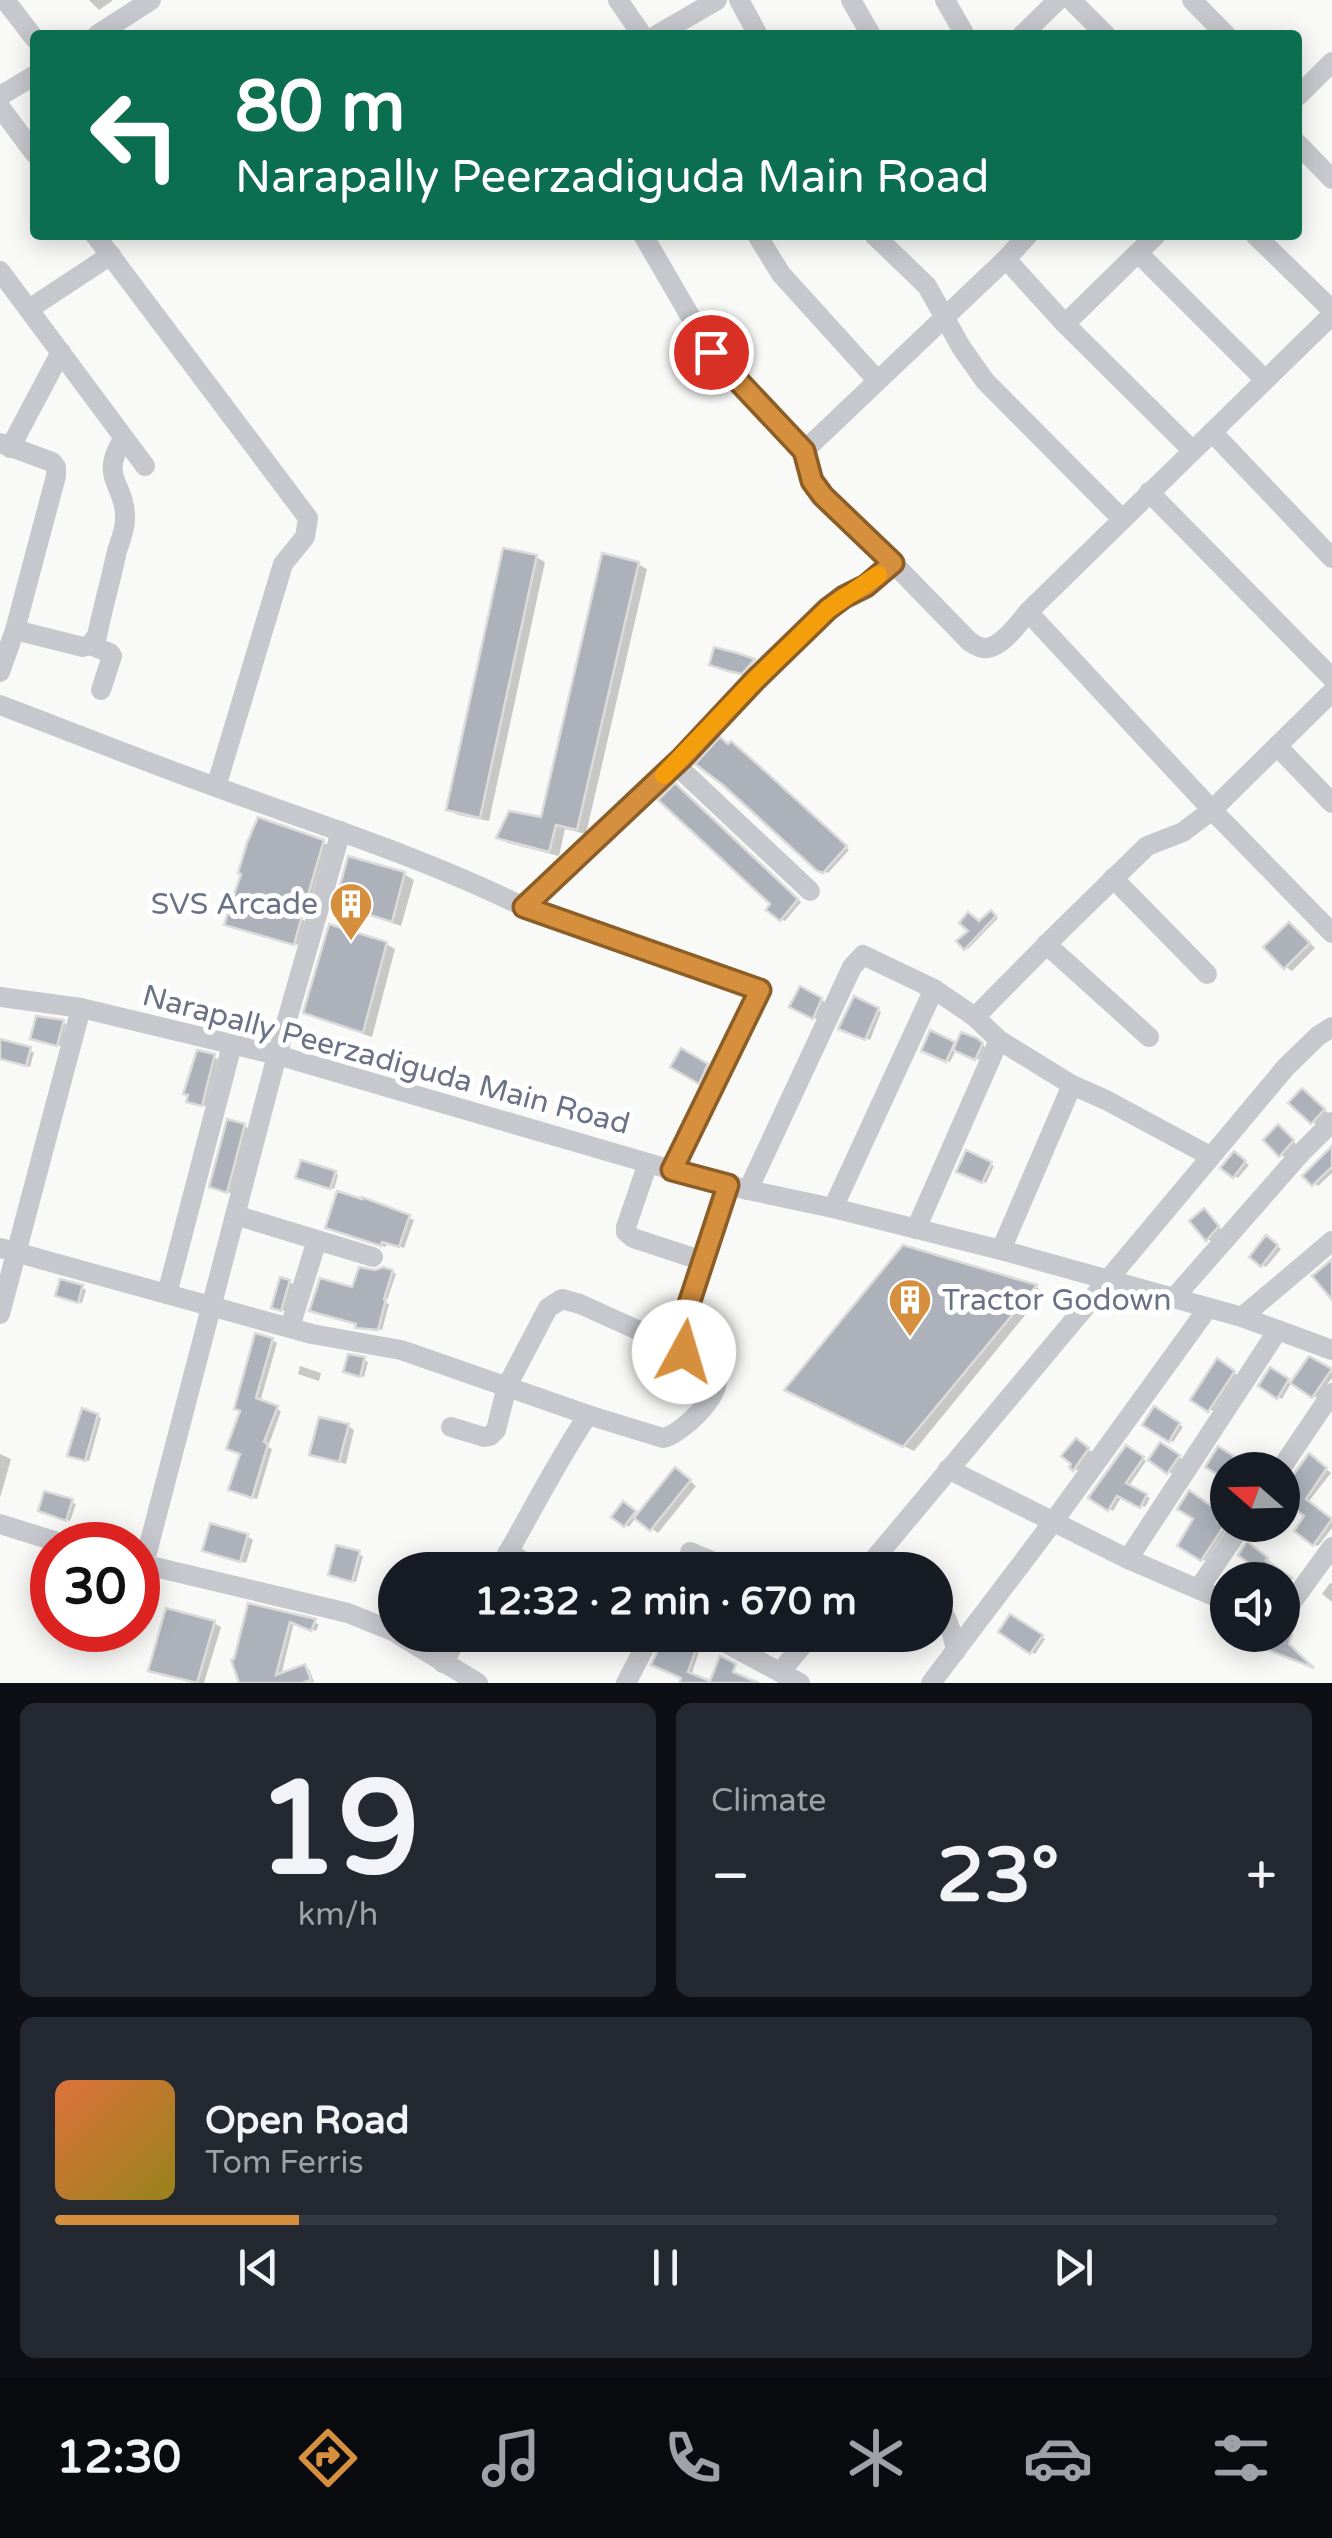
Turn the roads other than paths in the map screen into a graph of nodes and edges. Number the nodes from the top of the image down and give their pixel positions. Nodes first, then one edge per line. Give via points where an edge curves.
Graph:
1 (5, 0) edge
2 (151, 0) edge
3 (618, 0) edge
4 (717, 0) edge
5 (739, 0) edge
6 (851, 0) edge
7 (945, 0) edge
8 (1058, 0) edge
9 (1071, 0) edge
10 (1192, 0) edge
11 (106, 30) edge
12 (639, 30) edge
13 (666, 30) edge
14 (755, 30) edge
15 (868, 30) edge
16 (962, 30) edge
17 (1027, 30) edge
18 (1101, 30) edge
19 (1221, 30) edge
20 (30, 32) edge
21 (1332, 62) edge
22 (30, 78) edge
23 (1302, 92) edge
24 (0, 96) edge
25 (0, 107) edge
26 (30, 147) edge
27 (1302, 148) edge
28 (1332, 178) edge
29 (100, 240) edge
30 (645, 240) edge
31 (760, 240) edge
32 (879, 240) edge
33 (1019, 240) edge
34 (1151, 240) edge
35 (1260, 240) edge
36 (1138, 253) junction
37 (111, 255) junction
38 (1006, 259) junction
39 (0, 271) edge
40 (29, 309) junction
41 (1332, 313) edge
42 (943, 317) junction
43 (1065, 324) junction
44 (61, 352) junction
45 (878, 380) junction
46 (1265, 380) junction
47 (1212, 432) junction
48 (123, 438) junction
49 (5, 446) edge
50 (1192, 450) junction
51 (804, 451) junction
52 (145, 466) dead end
53 (1150, 492) junction
54 (1122, 519) junction
55 (1332, 558) edge
56 (893, 563) junction
57 (1028, 612) junction
58 (15, 630) junction
59 (90, 645) junction
60 (0, 672) edge
61 (1332, 678) edge
62 (101, 690) dead end
63 (1332, 692) edge
64 (0, 705) edge
65 (1277, 746) junction
66 (675, 764) junction
67 (216, 787) junction
68 (1332, 803) edge
69 (1212, 810) junction
70 (341, 831) junction
71 (1114, 878) junction
72 (810, 891) dead end
73 (524, 907) junction
74 (1332, 934) edge
75 (1046, 944) junction
76 (1207, 974) dead end
77 (934, 989) junction
78 (1, 1003) edge
79 (82, 1008) junction
80 (975, 1017) junction
81 (1332, 1027) edge
82 (1149, 1037) dead end
83 (999, 1040) junction
84 (232, 1044) junction
85 (277, 1055) junction
86 (1072, 1086) junction
87 (1332, 1122) edge
88 (1210, 1156) junction
89 (648, 1163) junction
90 (672, 1170) junction
91 (738, 1188) junction
92 (833, 1208) junction
93 (235, 1215) junction
94 (916, 1230) junction
95 (316, 1240) junction
96 (1332, 1242) edge
97 (8, 1250) edge
98 (1001, 1250) junction
99 (373, 1257) dead end
100 (703, 1261) junction
101 (1108, 1280) junction
102 (167, 1294) junction
103 (1173, 1299) junction
104 (213, 1306) junction
105 (1208, 1308) junction
106 (0, 1314) edge
107 (1242, 1317) junction
108 (290, 1328) junction
109 (1278, 1330) junction
110 (1332, 1350) edge
111 (684, 1352) junction
112 (507, 1386) junction
113 (1332, 1394) edge
114 (588, 1415) junction
115 (450, 1427) dead end
116 (1292, 1452) edge
117 (948, 1470) junction
118 (153, 1522) edge
119 (1053, 1522) junction
120 (0, 1524) edge
121 (30, 1533) edge
122 (1230, 1542) edge
123 (1332, 1547) edge
124 (508, 1552) edge
125 (887, 1552) edge
126 (1128, 1559) junction
127 (160, 1568) edge
128 (1199, 1588) junction
129 (1300, 1591) edge
130 (1210, 1593) edge
131 (378, 1626) edge
132 (953, 1642) edge
133 (956, 1650) junction
134 (426, 1652) edge
135 (449, 1652) edge
136 (642, 1652) edge
137 (744, 1652) edge
138 (798, 1652) edge
139 (443, 1663) junction
140 (782, 1672) junction
141 (630, 1682) edge
142 (478, 1683) edge
143 (800, 1683) edge
144 (931, 1683) edge

1 - 20 street
2 - 11 street
3 - 12 street
4 - 13 street
5 - 14 street
6 - 15 street
7 - 16 street
8 - 17 street
9 - 18 street
10 - 19 street
21 - 23 street
22 - 24 street
25 - 26 street
27 - 28 street
29 - 37 street
30 - 51 street via 711,352
31 - 45 street via 782,274
32 - 42 street via 927,286
33 - 38 street
34 - 36 street
35 - 41 street
36 - 43 street
36 - 46 street
37 - 40 street
37 - 67 street via 308,518 305,537 283,564
38 - 42 street
38 - 43 street
39 - 40 street
40 - 44 street
41 - 46 street
42 - 45 street
42 - 54 street via 985,381
43 - 50 street
44 - 48 street
44 - 49 street
45 - 51 street
46 - 47 street
47 - 50 street
47 - 55 street
48 - 52 street
48 - 59 street via 111,470 125,520
49 - 58 street via 56,467
50 - 53 street
51 - 56 street via 823,496
53 - 54 street
53 - 61 street
54 - 57 street
56 - 57 street via 981,648 1001,641
56 - 66 street via 828,609
57 - 69 street
58 - 59 street
58 - 60 street
59 - 62 street via 112,656
63 - 65 street
64 - 67 street
65 - 68 street
65 - 69 street
66 - 72 street
66 - 73 street
67 - 70 street
69 - 71 street via 1147,846
69 - 74 street
70 - 73 street
70 - 85 street
71 - 75 street
71 - 76 street
73 - 90 street via 760,990
75 - 80 street
75 - 82 street
77 - 80 street
77 - 91 street via 858,958
77 - 92 street
78 - 79 street, Narapally Peerzadiguda Main Road
79 - 84 street, Narapally Peerzadiguda Main Road
79 - 97 street
80 - 83 street
81 - 88 street via 1286,1067
83 - 86 street
83 - 94 street
84 - 85 street, Narapally Peerzadiguda Main Road
84 - 102 street
85 - 89 street, Narapally Peerzadiguda Main Road
85 - 93 street
86 - 88 street
86 - 98 street
87 - 103 street
88 - 101 street
89 - 90 street, Narapally Peerzadiguda Main Road
89 - 100 street via 626,1232
90 - 91 street, Narapally Peerzadiguda Main Road
91 - 92 street, Narapally Peerzadiguda Main Road
91 - 100 street
92 - 94 street, Narapally Peerzadiguda Main Road
93 - 95 street
93 - 104 street
94 - 98 street, Narapally Peerzadiguda Main Road
95 - 99 street
95 - 108 street
96 - 107 street
97 - 102 street
97 - 106 street
98 - 101 street, Narapally Peerzadiguda Main Road
100 - 111 street via 683,1322
101 - 103 street, Narapally Peerzadiguda Main Road
101 - 117 street
102 - 104 street
103 - 105 street, Narapally Peerzadiguda Main Road
104 - 108 street
104 - 118 street
105 - 107 street, Narapally Peerzadiguda Main Road
105 - 119 street
107 - 109 street, Narapally Peerzadiguda Main Road
108 - 112 street via 401,1350
109 - 110 street, Narapally Peerzadiguda Main Road
109 - 126 street
111 - 112 street via 562,1300 548,1308
111 - 114 street via 710,1368 716,1390 674,1436
112 - 114 street
112 - 115 street via 490,1436
113 - 116 street
114 - 124 street
117 - 119 street
117 - 125 street
119 - 126 street
119 - 133 street
120 - 121 street
122 - 128 street
123 - 129 street
126 - 128 street
127 - 131 street
128 - 130 street
132 - 133 street
133 - 144 street
134 - 139 street
135 - 139 street
136 - 141 street
137 - 140 street
138 - 140 street
139 - 142 street
140 - 143 street

